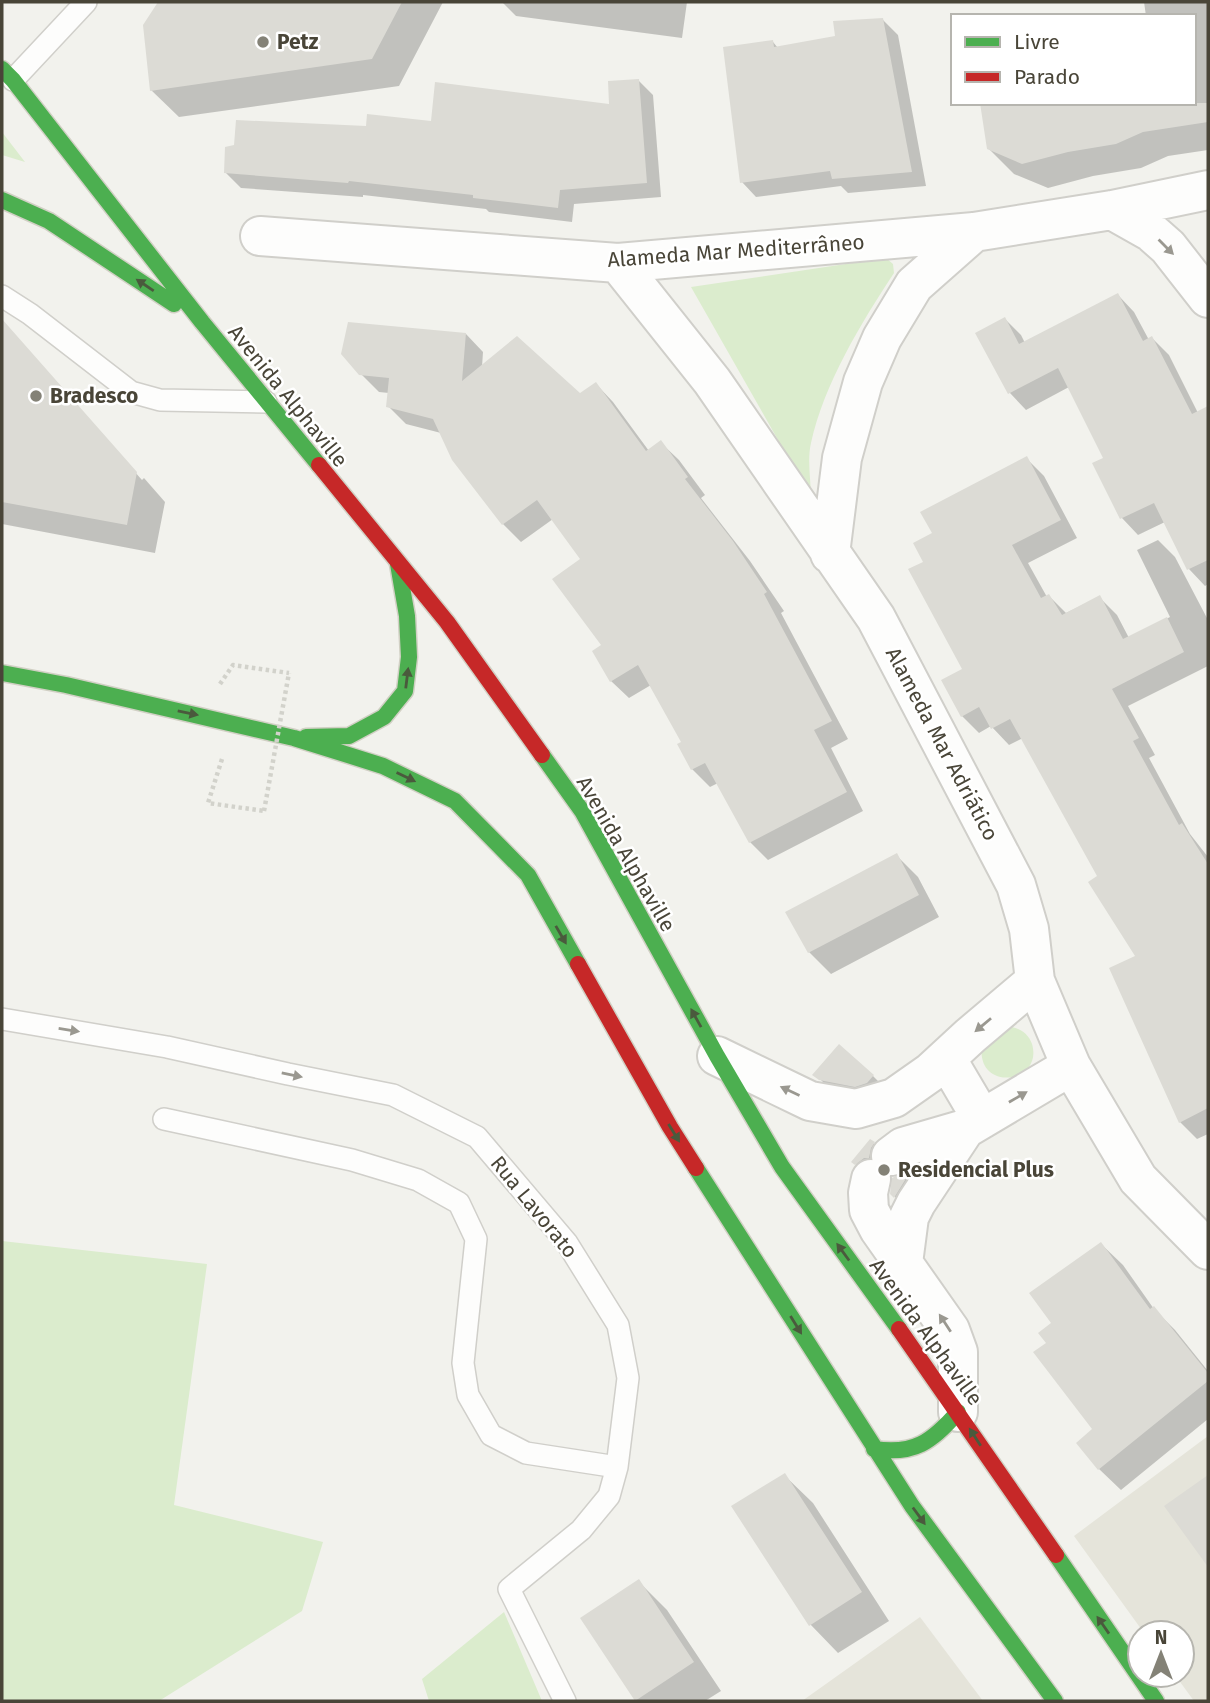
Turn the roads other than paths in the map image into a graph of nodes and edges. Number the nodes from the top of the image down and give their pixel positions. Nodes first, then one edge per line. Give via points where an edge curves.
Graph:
1 (86, 2) edge
2 (7, 74) edge
3 (1208, 190) edge
4 (2, 200) edge
5 (1112, 210) junction
6 (974, 232) junction
7 (260, 236) dead end
8 (618, 263) junction
9 (2, 296) edge
10 (1208, 298) edge
11 (202, 322) junction
12 (266, 402) junction
13 (830, 554) junction
14 (398, 562) junction
15 (2, 673) edge
16 (57, 700) dead end
17 (140, 703) junction
18 (294, 738) junction
19 (1035, 981) junction
20 (2, 1019) edge
21 (717, 1056) junction
22 (946, 1058) junction
23 (1071, 1066) junction
24 (164, 1119) dead end
25 (974, 1124) junction
26 (1208, 1250) edge
27 (903, 1262) junction
28 (958, 1412) junction
29 (874, 1449) junction
30 (617, 1467) junction
31 (565, 1701) edge
32 (1055, 1701) edge
33 (1156, 1701) edge

1 - 2 lane
2 - 11 main road, Avenida Alphaville
3 - 5 street, Alameda Mar Mediterrâneo
11 -> 4 main road via 49,221
5 - 6 street, Alameda Mar Mediterrâneo
5 -> 10 street via 1168,247
6 - 8 street, Alameda Mar Mediterrâneo
6 - 13 street via 914,285 882,338 863,382 842,458
7 - 8 street, Alameda Mar Mediterrâneo
8 - 13 street, Alameda Mar Adriático via 712,381
9 - 12 lane via 131,392 160,400
11 - 12 main road, Avenida Alphaville
12 - 14 main road, Avenida Alphaville
13 - 19 street, Alameda Mar Adriático via 876,618 1016,885 1029,929
18 -> 14 main road via 349,736 384,717 405,691 407,616
21 -> 14 main road, Avenida Alphaville via 582,811 447,622
15 - 17 main road
16 - 17 main road
17 -> 18 main road
18 -> 29 main road via 383,766 455,801 528,876 670,1127
19 -> 22 street
19 - 23 street, Alameda Mar Adriático
20 -> 30 lane, Rua Lavorato via 167,1046 393,1094 477,1137 567,1243 618,1325 628,1378
22 -> 21 street via 894,1098 856,1109 810,1101
28 -> 21 main road, Avenida Alphaville via 782,1167
22 - 25 street
25 -> 23 street
23 - 26 street, Alameda Mar Adriático via 1138,1180
24 - 30 lane via 352,1160 418,1180 459,1203 476,1239 463,1363 468,1395 491,1435 526,1453
25 - 27 street via 916,1203 909,1217
25 - 27 street via 903,1147 881,1167 868,1193 869,1210
28 -> 27 street via 958,1352 950,1330
28 - 29 main road via 928,1443 891,1453
33 -> 28 main road, Avenida Alphaville
29 -> 32 main road
30 - 31 lane, Rua Lavorato via 609,1496 581,1530 509,1589

